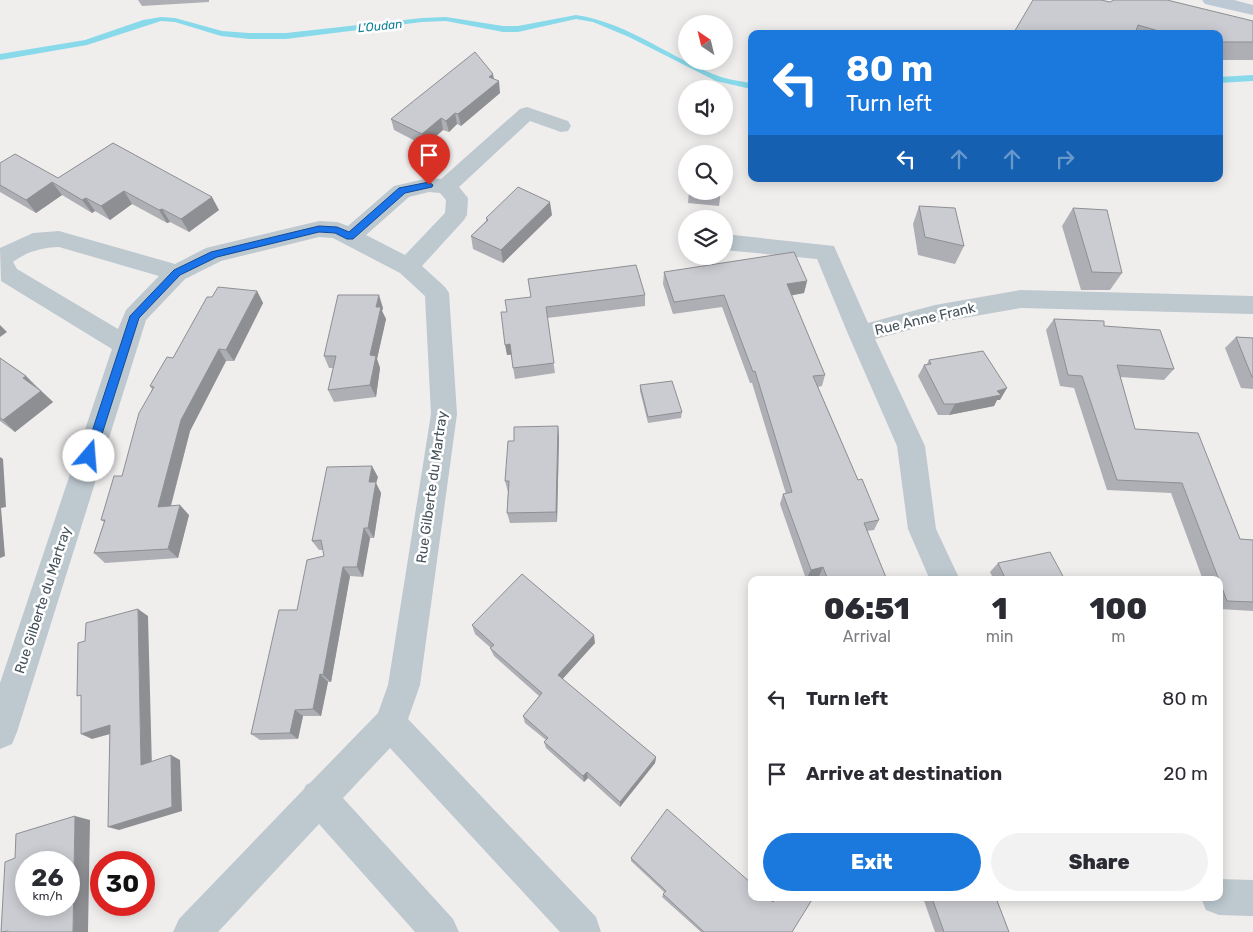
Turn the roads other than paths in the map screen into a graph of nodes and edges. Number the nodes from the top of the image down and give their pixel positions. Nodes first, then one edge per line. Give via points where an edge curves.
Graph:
1 (1211, 0) edge
2 (1253, 10) edge
3 (561, 126) dead end
4 (446, 187) junction
5 (350, 237) junction
6 (733, 243) edge
7 (0, 261) edge
8 (408, 267) junction
9 (177, 273) junction
10 (1253, 305) edge
11 (860, 334) junction
12 (125, 345) junction
13 (943, 576) edge
14 (390, 724) junction
15 (0, 732) edge
16 (318, 797) junction
17 (1223, 897) edge
18 (1253, 898) edge
19 (583, 931) edge
20 (192, 932) edge
21 (440, 932) edge

1 - 2 main road
3 - 4 street via 527,113
4 - 5 street via 429,185 402,190
4 - 8 street via 457,198 456,215
5 - 8 street, Rue Gilberte du Martray
5 - 9 street, Rue Gilberte du Martray via 337,230 319,229 214,254
6 - 11 street via 826,252
7 - 9 street via 13,250 33,241 59,239
7 - 12 street via 9,275
8 - 14 street, Rue Gilberte du Martray via 437,293 444,414 404,685
9 - 12 street, Rue Gilberte du Martray via 135,316
10 - 11 street, Rue Anne Frank via 1021,299 936,314
11 - 13 street, Rue Anne Frank via 911,446 922,529
12 - 15 street, Rue Gilberte du Martray
14 - 16 street, Rue Gilberte du Martray
14 - 19 street
16 - 20 street, Rue Gilberte du Martray
16 - 21 street
17 - 18 street

